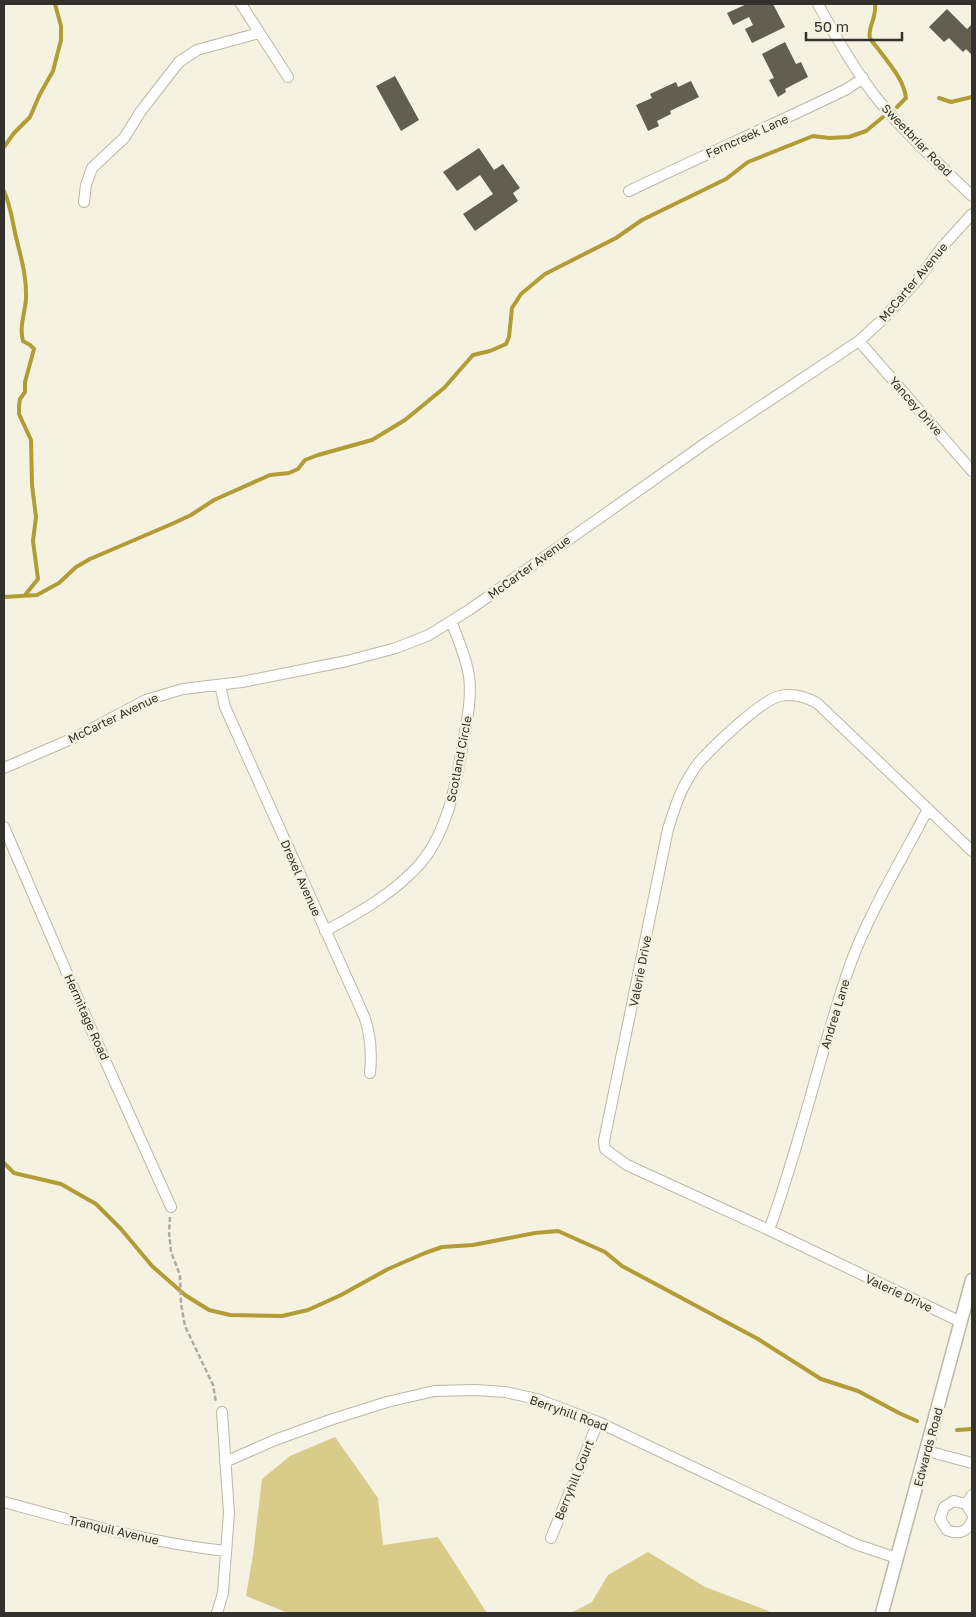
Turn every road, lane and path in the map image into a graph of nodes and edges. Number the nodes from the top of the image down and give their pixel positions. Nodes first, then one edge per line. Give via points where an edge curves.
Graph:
1 (241, 4) edge
2 (818, 4) edge
3 (259, 33) junction
4 (288, 77) dead end
5 (863, 78) junction
6 (629, 191) dead end
7 (972, 196) edge
8 (84, 202) dead end
9 (972, 214) edge
10 (859, 341) junction
11 (972, 471) edge
12 (451, 622) junction
13 (220, 685) junction
14 (4, 768) edge
15 (928, 809) junction
16 (4, 827) edge
17 (972, 851) edge
18 (325, 931) junction
19 (370, 1073) dead end
20 (171, 1207) joint
21 (770, 1230) junction
22 (972, 1280) edge
23 (961, 1322) junction
24 (222, 1412) joint
25 (598, 1422) junction
26 (927, 1451) junction
27 (226, 1462) junction
28 (972, 1463) edge
29 (972, 1495) edge
30 (4, 1502) edge
31 (966, 1504) junction
32 (972, 1514) edge
33 (972, 1521) edge
34 (551, 1538) dead end
35 (226, 1551) junction
36 (897, 1558) junction
37 (218, 1613) edge
38 (882, 1613) edge

1 - 3 street
2 - 5 street, Sweetbriar Road via 842,49
3 - 4 street
3 - 8 street via 197,50 180,62 124,138 92,168
5 - 6 street, Ferncreek Lane via 740,141
5 - 7 street, Sweetbriar Road via 904,130
9 - 10 street, McCarter Avenue via 883,319
10 - 11 street, Yancey Drive
10 - 12 street, McCarter Avenue via 685,457
12 - 13 street, McCarter Avenue via 396,648 347,661
12 - 18 street, Scotland Circle via 466,660 469,702 457,776 444,823 422,862 410,874 355,915
13 - 14 street, McCarter Avenue via 183,689 146,700 76,737
13 - 18 street, Drexel Avenue via 225,707
15 - 17 street, Valerie Drive
15 - 21 street, Andrea Lane via 867,926 851,964
15 - 21 street, Valerie Drive via 823,708 809,698 794,695 774,698 747,716 696,767 676,804 668,829 605,1149 627,1165
16 - 20 street, Hermitage Road
18 - 19 street, Drexel Avenue via 368,1028 372,1054
20 - 24 path via 171,1252 180,1275 185,1326
21 - 23 street, Valerie Drive
22 - 23 street, Edwards Road
23 - 26 street, Edwards Road
24 - 27 street
25 - 27 street, Berryhill Road via 537,1399 504,1392 434,1391 330,1420
25 - 34 street, Berryhill Court
25 - 36 street, Berryhill Road via 854,1544
26 - 28 street
26 - 36 street, Edwards Road
27 - 35 street via 229,1513
29 - 31 street
30 - 35 street, Tranquil Avenue via 142,1538
31 - 32 street
31 - 33 street via 948,1503 940,1519 952,1533 965,1531
35 - 37 street
36 - 38 street, Edwards Road

